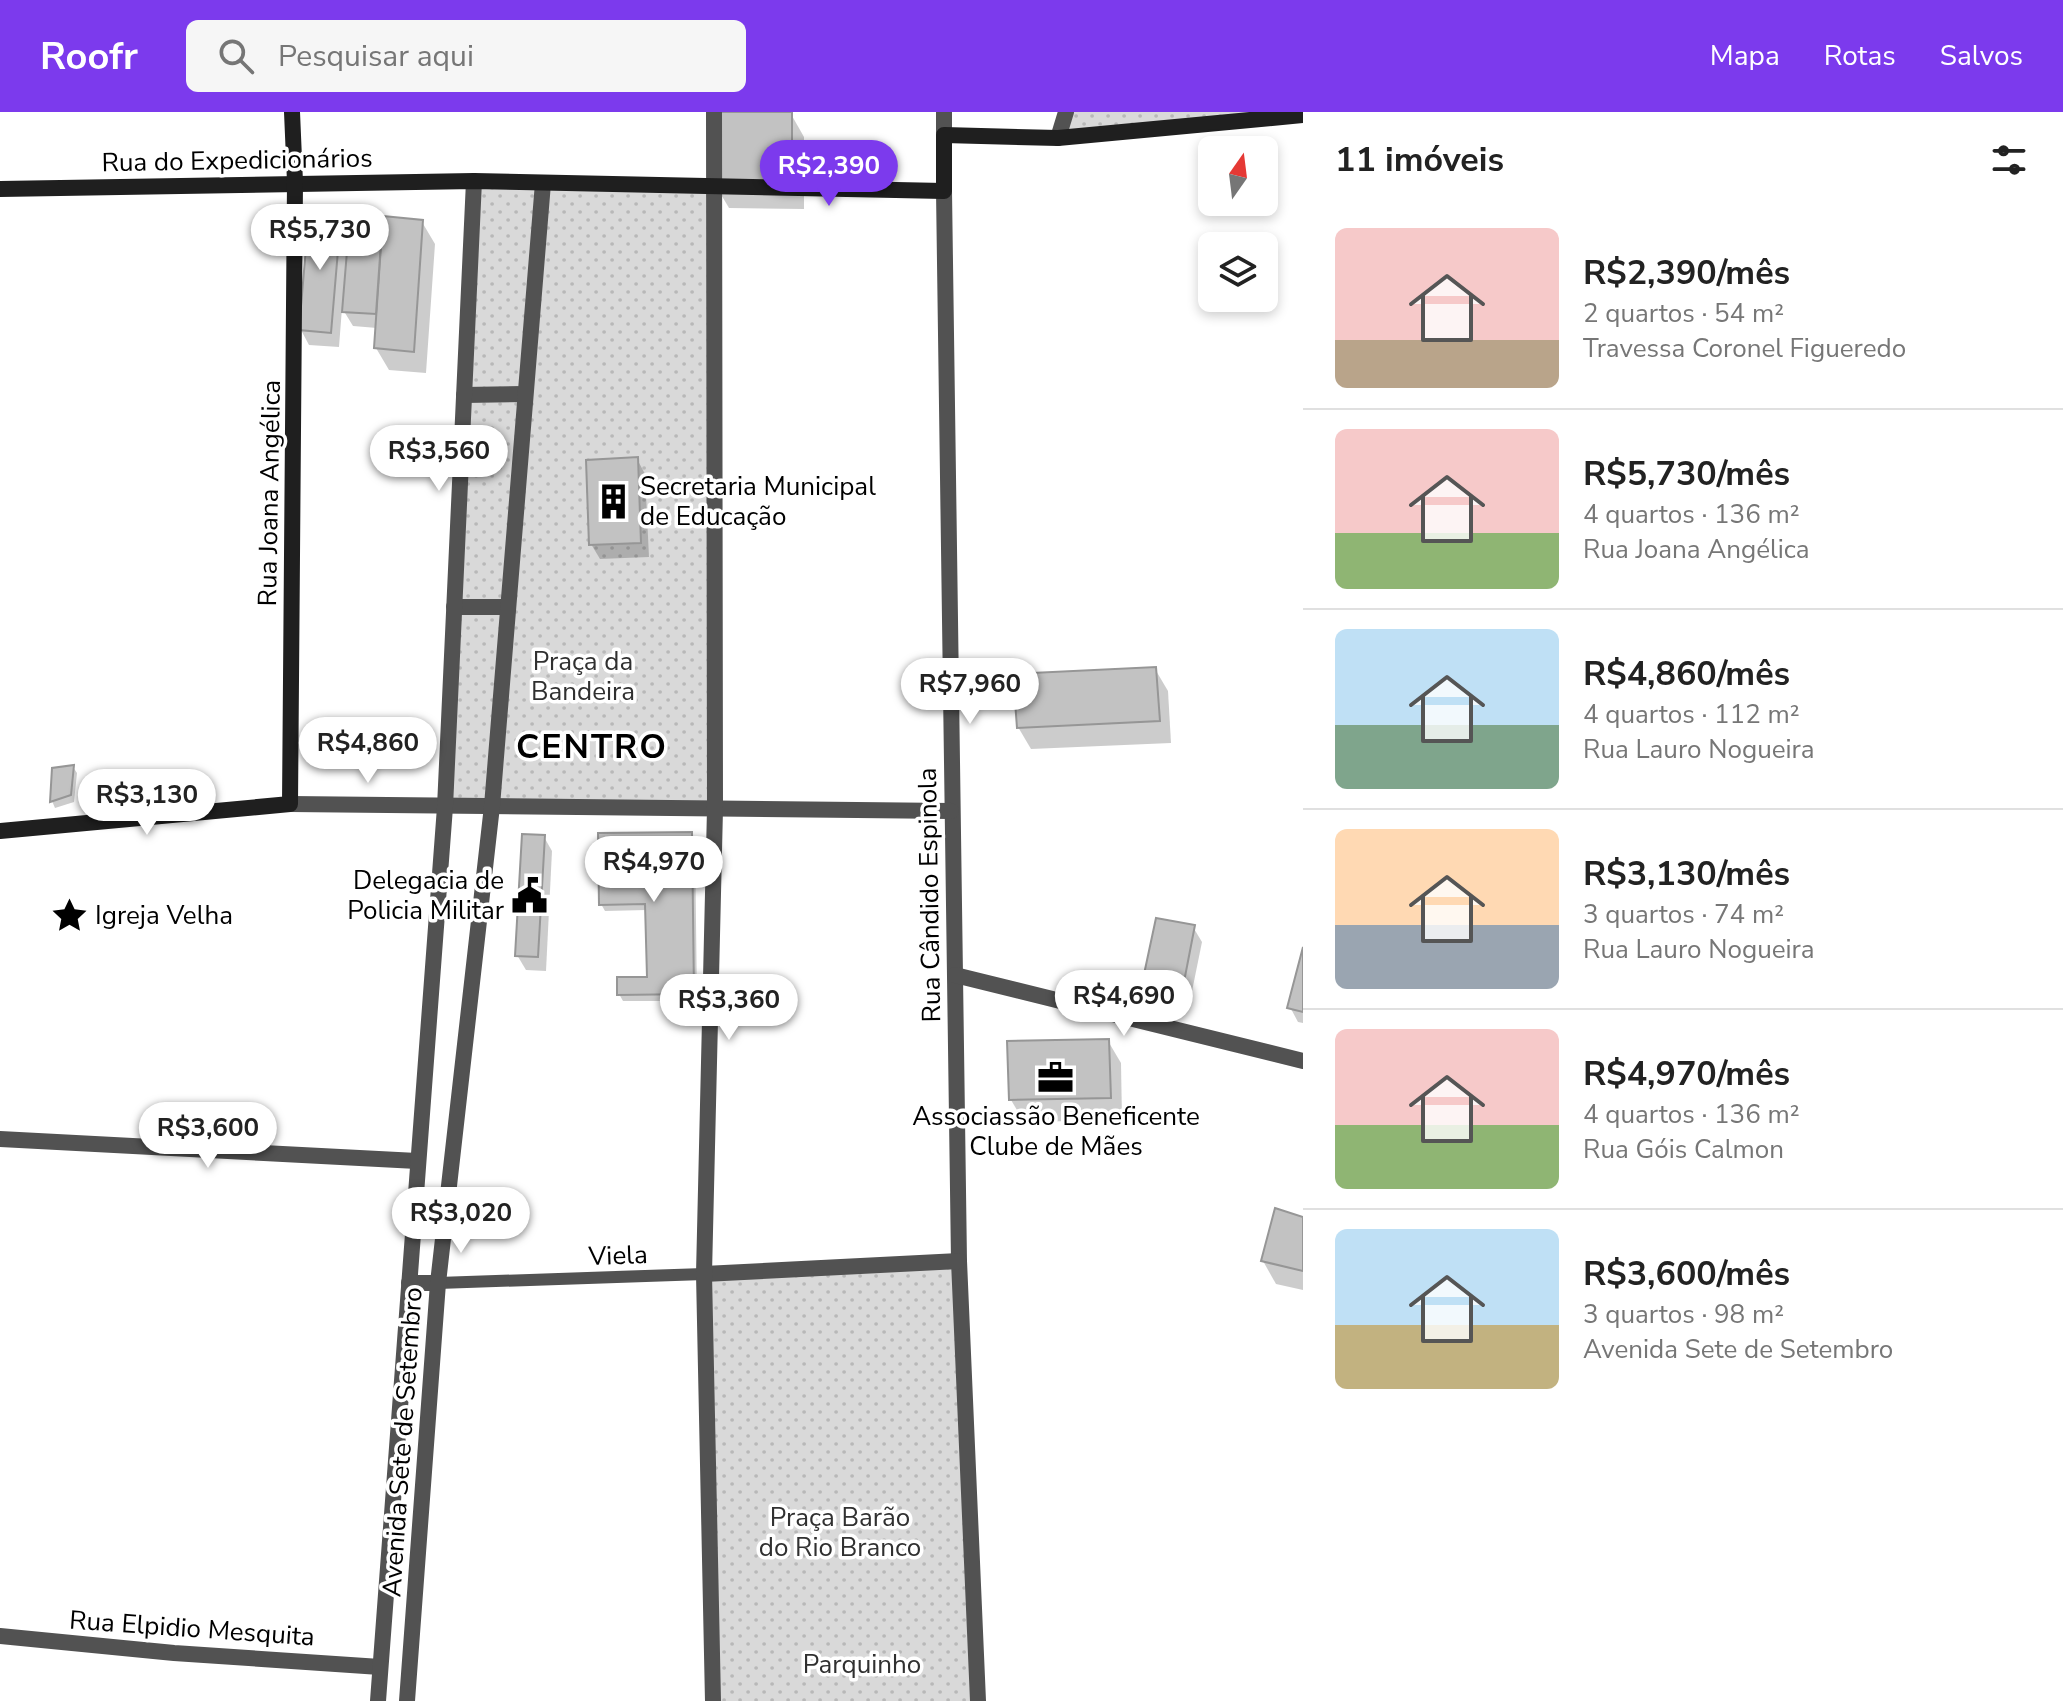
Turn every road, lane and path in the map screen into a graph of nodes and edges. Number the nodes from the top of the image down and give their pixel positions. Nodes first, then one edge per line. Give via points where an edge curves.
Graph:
1 (292, 112) edge
2 (714, 112) edge
3 (944, 112) edge
4 (1066, 112) edge
5 (1303, 115) edge
6 (944, 135) junction
7 (1058, 138) junction
8 (474, 181) junction
9 (295, 182) junction
10 (543, 183) junction
11 (714, 186) junction
12 (0, 189) edge
13 (944, 191) junction
14 (525, 394) junction
15 (464, 395) junction
16 (454, 607) junction
17 (508, 607) junction
18 (290, 804) junction
19 (492, 806) junction
20 (445, 807) junction
21 (715, 809) junction
22 (951, 811) junction
23 (0, 831) edge
24 (955, 975) junction
25 (1303, 1061) edge
26 (0, 1139) edge
27 (417, 1161) junction
28 (959, 1261) junction
29 (704, 1274) junction
30 (409, 1283) junction
31 (438, 1283) junction
32 (0, 1636) edge
33 (380, 1667) junction
34 (378, 1701) edge
35 (407, 1701) edge
36 (713, 1701) edge
37 (978, 1701) edge

1 - 9 main road, Rua Joana Angélica
2 - 11 street
3 - 6 street
4 - 7 street
5 - 7 main road
6 - 7 main road
6 - 13 main road
8 - 9 main road, Rua do Expedicionários
8 - 10 main road
8 - 15 street
9 - 12 main road, Rua do Expedicionários
9 - 18 main road, Rua Joana Angélica
10 - 11 main road
10 - 14 street
11 - 13 main road
11 - 21 street
13 - 22 street, Rua Cândido Espinola
14 - 15 street
14 - 17 street
15 - 16 street
16 - 17 street
16 - 20 street
17 - 19 street
18 - 20 street
18 - 23 main road
19 - 20 street
19 - 21 street
19 - 31 street, Avenida Sete de Setembro
20 - 27 street, Avenida Sete de Setembro
21 - 22 street
21 - 29 street
22 - 24 street, Rua Cândido Espinola
24 - 25 street
24 - 28 street, Rua Cândido Espinola
26 - 27 street
27 - 30 street, Avenida Sete de Setembro
28 - 29 street
28 - 37 street
29 - 31 lane, Viela
29 - 36 street
30 - 31 street
30 - 33 street, Avenida Sete de Setembro
31 - 35 street, Avenida Sete de Setembro
32 - 33 street, Rua Elpidio Mesquita
33 - 34 street, Avenida Sete de Setembro

